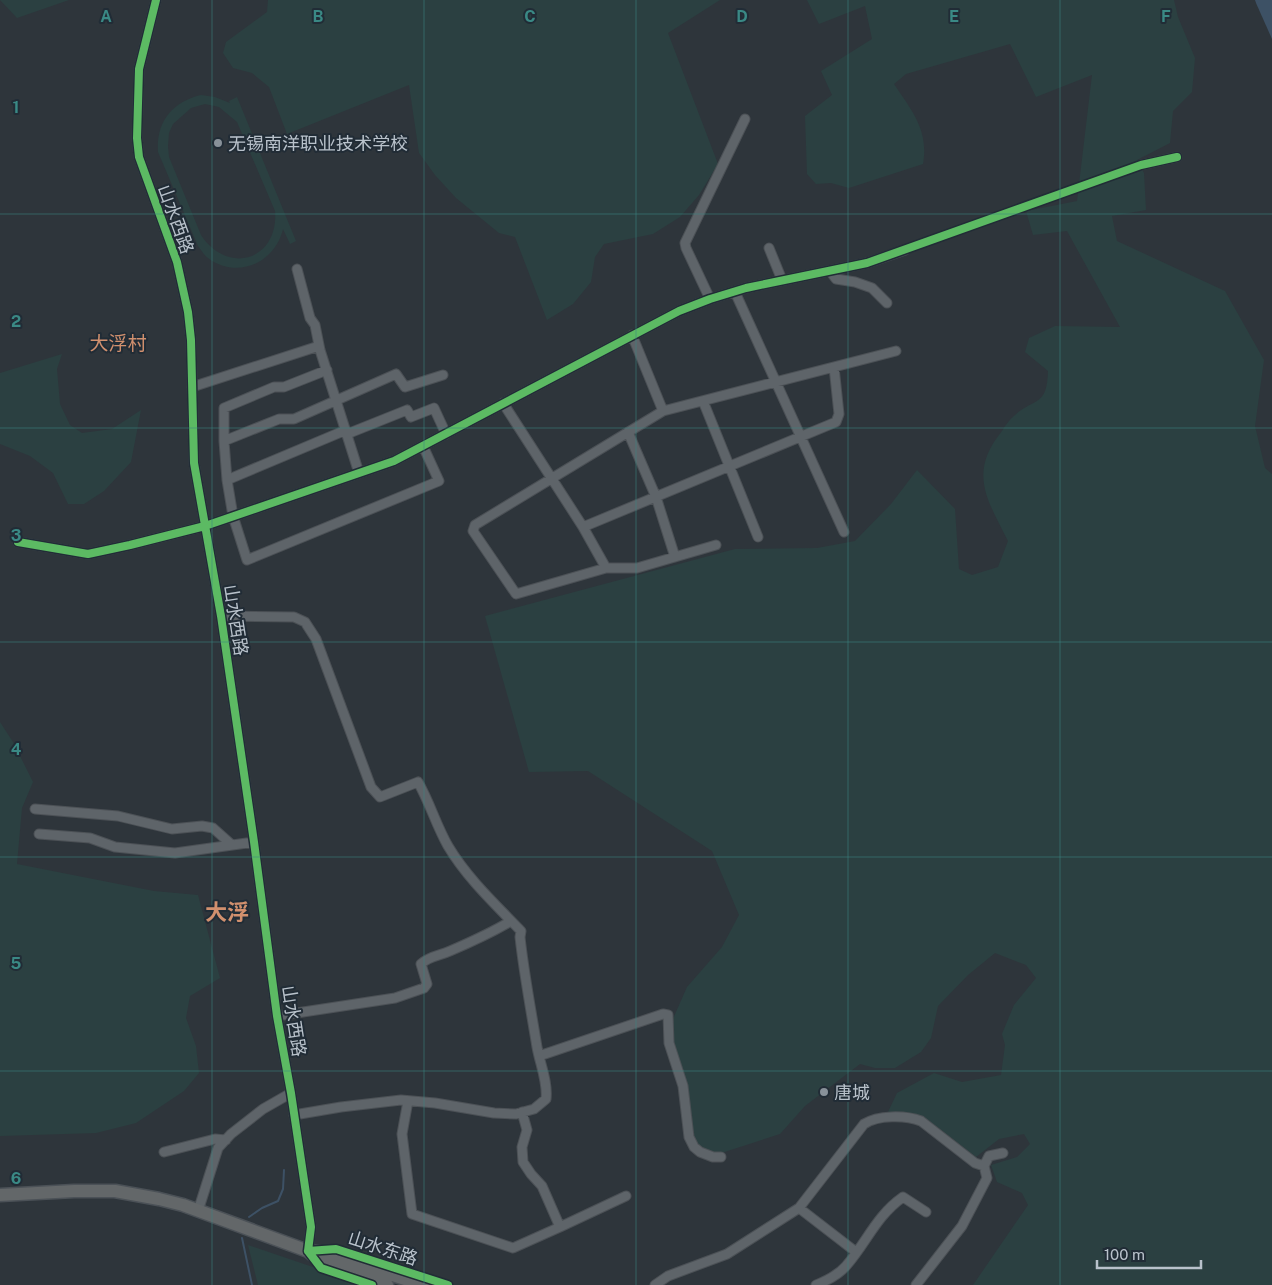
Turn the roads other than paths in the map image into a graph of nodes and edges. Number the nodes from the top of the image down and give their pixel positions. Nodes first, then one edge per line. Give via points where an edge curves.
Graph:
1 (156, 0) edge
2 (745, 119) dead end
3 (1177, 156) dead end
4 (1141, 165) tunnel mouth
5 (769, 248) dead end
6 (905, 250) tunnel mouth
7 (297, 269) dead end
8 (830, 271) junction
9 (782, 280) junction
10 (735, 292) junction
11 (710, 299) junction
12 (887, 303) dead end
13 (632, 335) junction
14 (320, 346) junction
15 (896, 351) dead end
16 (834, 367) junction
17 (327, 370) junction
18 (443, 375) dead end
19 (776, 382) junction
20 (192, 387) junction
21 (336, 401) junction
22 (703, 401) junction
23 (503, 403) junction
24 (663, 411) junction
25 (346, 432) junction
26 (628, 432) junction
27 (446, 434) junction
28 (801, 436) junction
29 (224, 441) junction
30 (423, 446) junction
31 (730, 465) junction
32 (359, 473) junction
33 (552, 478) junction
34 (227, 480) junction
35 (656, 496) junction
36 (233, 516) junction
37 (205, 526) junction
38 (583, 527) junction
39 (844, 532) dead end
40 (758, 537) dead end
41 (18, 542) dead end
42 (716, 545) dead end
43 (675, 557) junction
44 (606, 568) junction
45 (220, 616) junction
46 (35, 809) dead end
47 (38, 834) dead end
48 (254, 842) junction
49 (232, 845) junction
50 (511, 921) junction
51 (277, 1016) junction
52 (539, 1056) junction
53 (291, 1093) junction
54 (408, 1101) junction
55 (522, 1112) junction
56 (294, 1115) junction
57 (226, 1140) junction
58 (164, 1152) dead end
59 (1003, 1153) dead end
60 (721, 1157) dead end
61 (984, 1166) junction
62 (0, 1195) edge
63 (626, 1196) dead end
64 (798, 1208) junction
65 (198, 1211) junction
66 (926, 1212) dead end
67 (560, 1227) junction
68 (308, 1251) junction
69 (856, 1252) junction
70 (388, 1285) edge
71 (423, 1285) edge
72 (655, 1285) edge
73 (816, 1285) edge
74 (916, 1285) edge

1 - 20 street, 山水西路 via 139,69 137,138 139,157 184,290 191,340
2 - 11 street via 685,243
3 - 4 street
5 - 9 street
6 - 8 street
7 - 14 street
8 - 9 street
8 - 12 street via 836,279 872,288
9 - 10 street
10 - 11 street
10 - 19 street
11 - 13 street
13 - 23 street
13 - 24 street
14 - 17 street
14 - 20 street
15 - 16 street
16 - 19 street
16 - 28 street via 839,414 836,422
17 - 21 street
17 - 29 street via 224,408
18 - 21 street via 405,387 396,374
19 - 22 street
19 - 28 street
20 - 37 street, 山水西路 via 194,463
21 - 25 street
21 - 29 street via 294,419 279,419
22 - 24 street
22 - 31 street
23 - 27 street
23 - 33 street
24 - 26 street
25 - 27 street via 407,410 411,417 434,408
25 - 32 street
25 - 34 street
26 - 33 street
26 - 35 street
27 - 30 street
28 - 31 street
28 - 39 street
29 - 34 street
30 - 32 street
30 - 36 street via 439,481 247,560
31 - 35 street
31 - 40 street
32 - 36 street
33 - 38 street
33 - 44 street via 475,525 473,531 514,594
34 - 36 street
35 - 38 street
35 - 43 street
36 - 37 street
37 - 41 street via 88,554
37 - 45 street, 山水西路
38 - 44 street
42 - 43 street
43 - 44 street via 637,568
45 - 48 street, 山水西路
45 - 50 street via 294,617 306,622 316,639 371,787 380,797 418,782 449,847 476,885
46 - 49 street via 118,816 172,829 213,828
47 - 49 street via 90,838 114,847 175,852
48 - 49 street
48 - 51 street, 山水西路
50 - 51 street via 444,954 426,958 421,964 427,984 424,988 395,998
50 - 52 street via 521,931 524,972
51 - 53 street, 山水西路
52 - 55 street via 546,1099 534,1109
52 - 60 street via 668,1015 669,1043 683,1086 689,1137 700,1152
53 - 56 street, 山水西路
53 - 57 street via 263,1109
54 - 55 street via 494,1113
54 - 56 street
54 - 67 street via 402,1134 412,1214 513,1248
55 - 67 street via 527,1130 522,1147 523,1162 542,1186
56 - 68 street, 山水西路 via 311,1227
57 - 58 street via 215,1139
57 - 65 street via 218,1148
59 - 61 street via 989,1156
61 - 64 street via 975,1163 921,1121 873,1118 864,1124
61 - 74 street via 987,1178 962,1226
62 - 65 highway, 山水东路 via 115,1191 159,1199
63 - 67 street
64 - 69 street
64 - 72 street via 726,1254 668,1276
65 - 68 highway, 山水东路
66 - 69 street via 904,1197 891,1206
68 - 70 highway, 山水东路 via 324,1264
68 - 71 highway, 山水东路 via 326,1253
69 - 73 street via 845,1268

